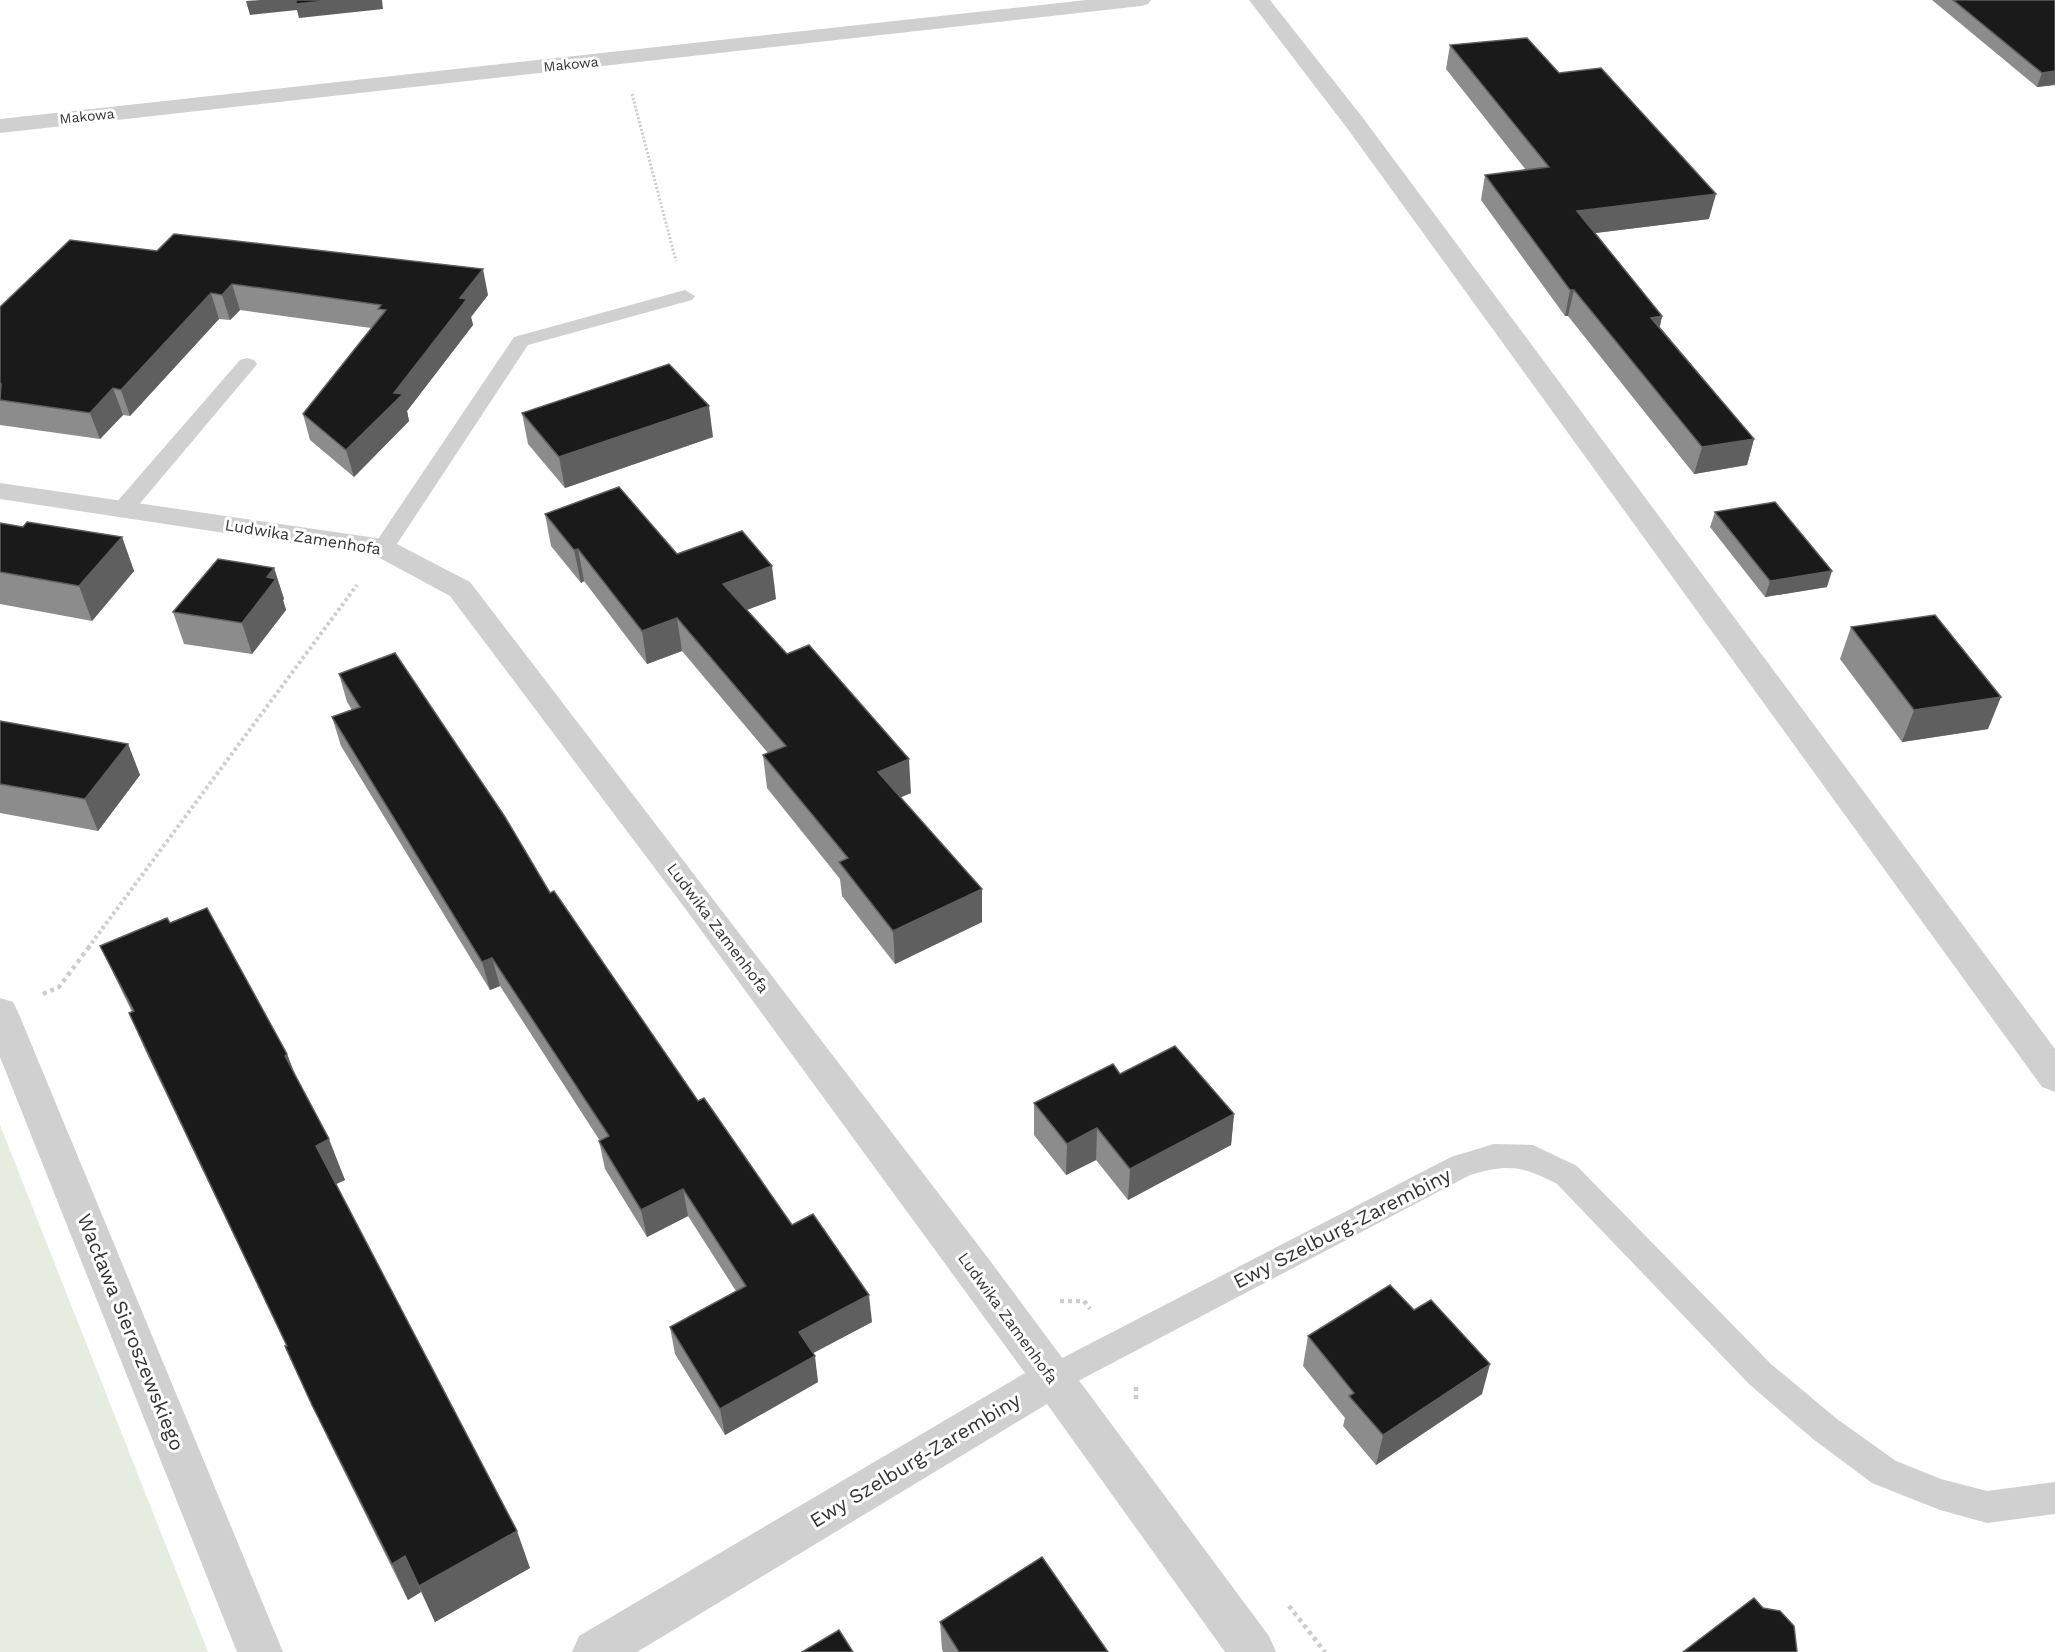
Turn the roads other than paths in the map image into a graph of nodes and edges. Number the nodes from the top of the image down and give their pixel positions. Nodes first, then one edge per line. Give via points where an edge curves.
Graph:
1 (1141, 0) edge
2 (1259, 0) edge
3 (0, 126) edge
4 (686, 296) road end
5 (247, 364) dead end
6 (0, 491) edge
7 (123, 509) junction
8 (383, 548) junction
9 (0, 1012) edge
10 (2055, 1077) edge
11 (1052, 1379) junction
12 (2055, 1498) edge
13 (260, 1652) edge
14 (595, 1652) edge
15 (1253, 1652) edge

1 - 3 street, Makowa
2 - 10 street via 1355,123
4 - 8 lane via 522,341
5 - 7 lane
6 - 7 street, Ludwika Zamenhofa
7 - 8 street, Ludwika Zamenhofa
8 - 11 street, Ludwika Zamenhofa via 460,589 699,902
9 - 13 street, Wacława Sieroszewskiego
11 - 12 lane, Ewy Szelburg-Zarembiny via 1461,1166 1494,1156 1533,1157 1567,1175 1760,1374 1884,1472 1987,1507
11 - 14 street, Ewy Szelburg-Zarembiny
11 - 15 street, Ludwika Zamenhofa

